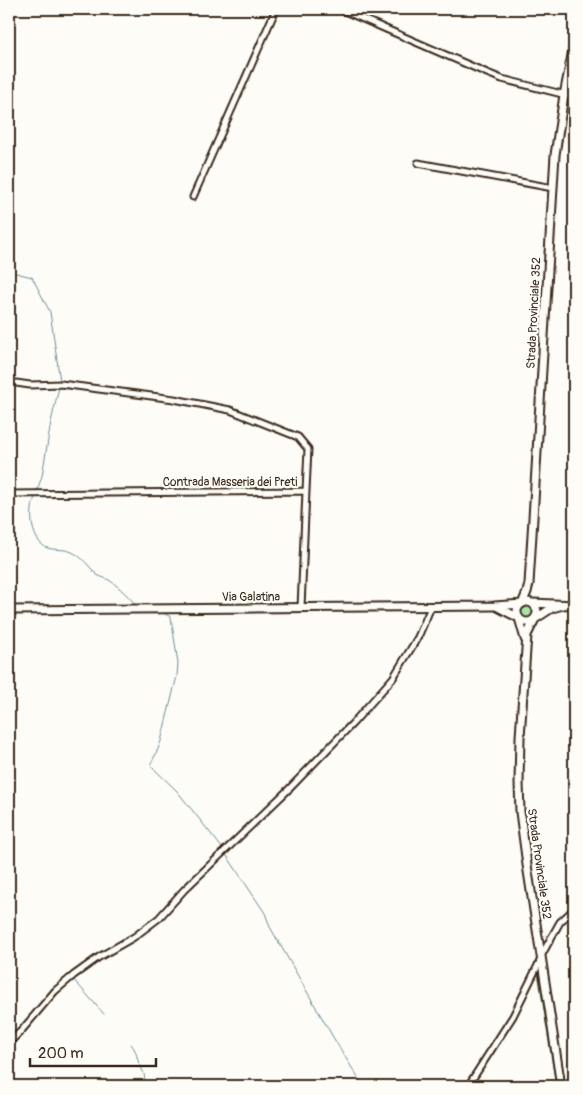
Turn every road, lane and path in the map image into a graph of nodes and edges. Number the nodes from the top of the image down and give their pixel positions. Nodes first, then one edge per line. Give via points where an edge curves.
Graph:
1 (276, 9) edge
2 (340, 9) edge
3 (574, 45) edge
4 (564, 95) junction
5 (574, 97) edge
6 (418, 163) dead end
7 (553, 188) junction
8 (193, 197) dead end
9 (9, 382) edge
10 (306, 491) junction
11 (9, 494) edge
12 (529, 584) junction
13 (522, 604) junction
14 (533, 604) junction
15 (563, 605) junction
16 (574, 605) edge
17 (494, 606) junction
18 (431, 607) junction
19 (301, 608) junction
20 (9, 610) edge
21 (519, 618) junction
22 (535, 619) junction
23 (525, 644) junction
24 (574, 909) edge
25 (541, 958) junction
26 (9, 1043) edge
27 (468, 1086) edge
28 (561, 1086) edge

1 - 8 street
2 - 4 street via 487,74
3 - 4 main road, Strada Provinciale 352
4 - 5 street
4 - 7 main road, Strada Provinciale 352
6 - 7 street
7 - 12 main road, Strada Provinciale 352
9 - 10 street, Contrada Masseria dei Preti via 61,384 230,410 298,437 308,449
10 - 11 street, Contrada Masseria dei Preti
10 - 19 street
12 - 13 main road, Strada Provinciale 352
12 - 14 main road, Strada Provinciale 352
13 - 14 main road
13 - 17 main road, Via Galatina
13 - 21 main road via 517,611
14 - 15 main road
14 - 22 main road via 537,612
15 - 16 main road
15 - 22 main road
17 - 18 main road, Via Galatina
17 - 21 main road, Via Galatina
18 - 19 main road, Via Galatina
18 - 26 street via 418,638 393,678 353,723 149,926 74,975 55,991
19 - 20 main road, Via Galatina
21 - 22 main road via 527,622
21 - 23 main road, Strada Provinciale 352
22 - 23 main road, Strada Provinciale 352
23 - 25 main road, Strada Provinciale 352 via 520,812
24 - 25 street via 560,922
25 - 27 street via 517,1010
25 - 28 main road, Strada Provinciale 352

